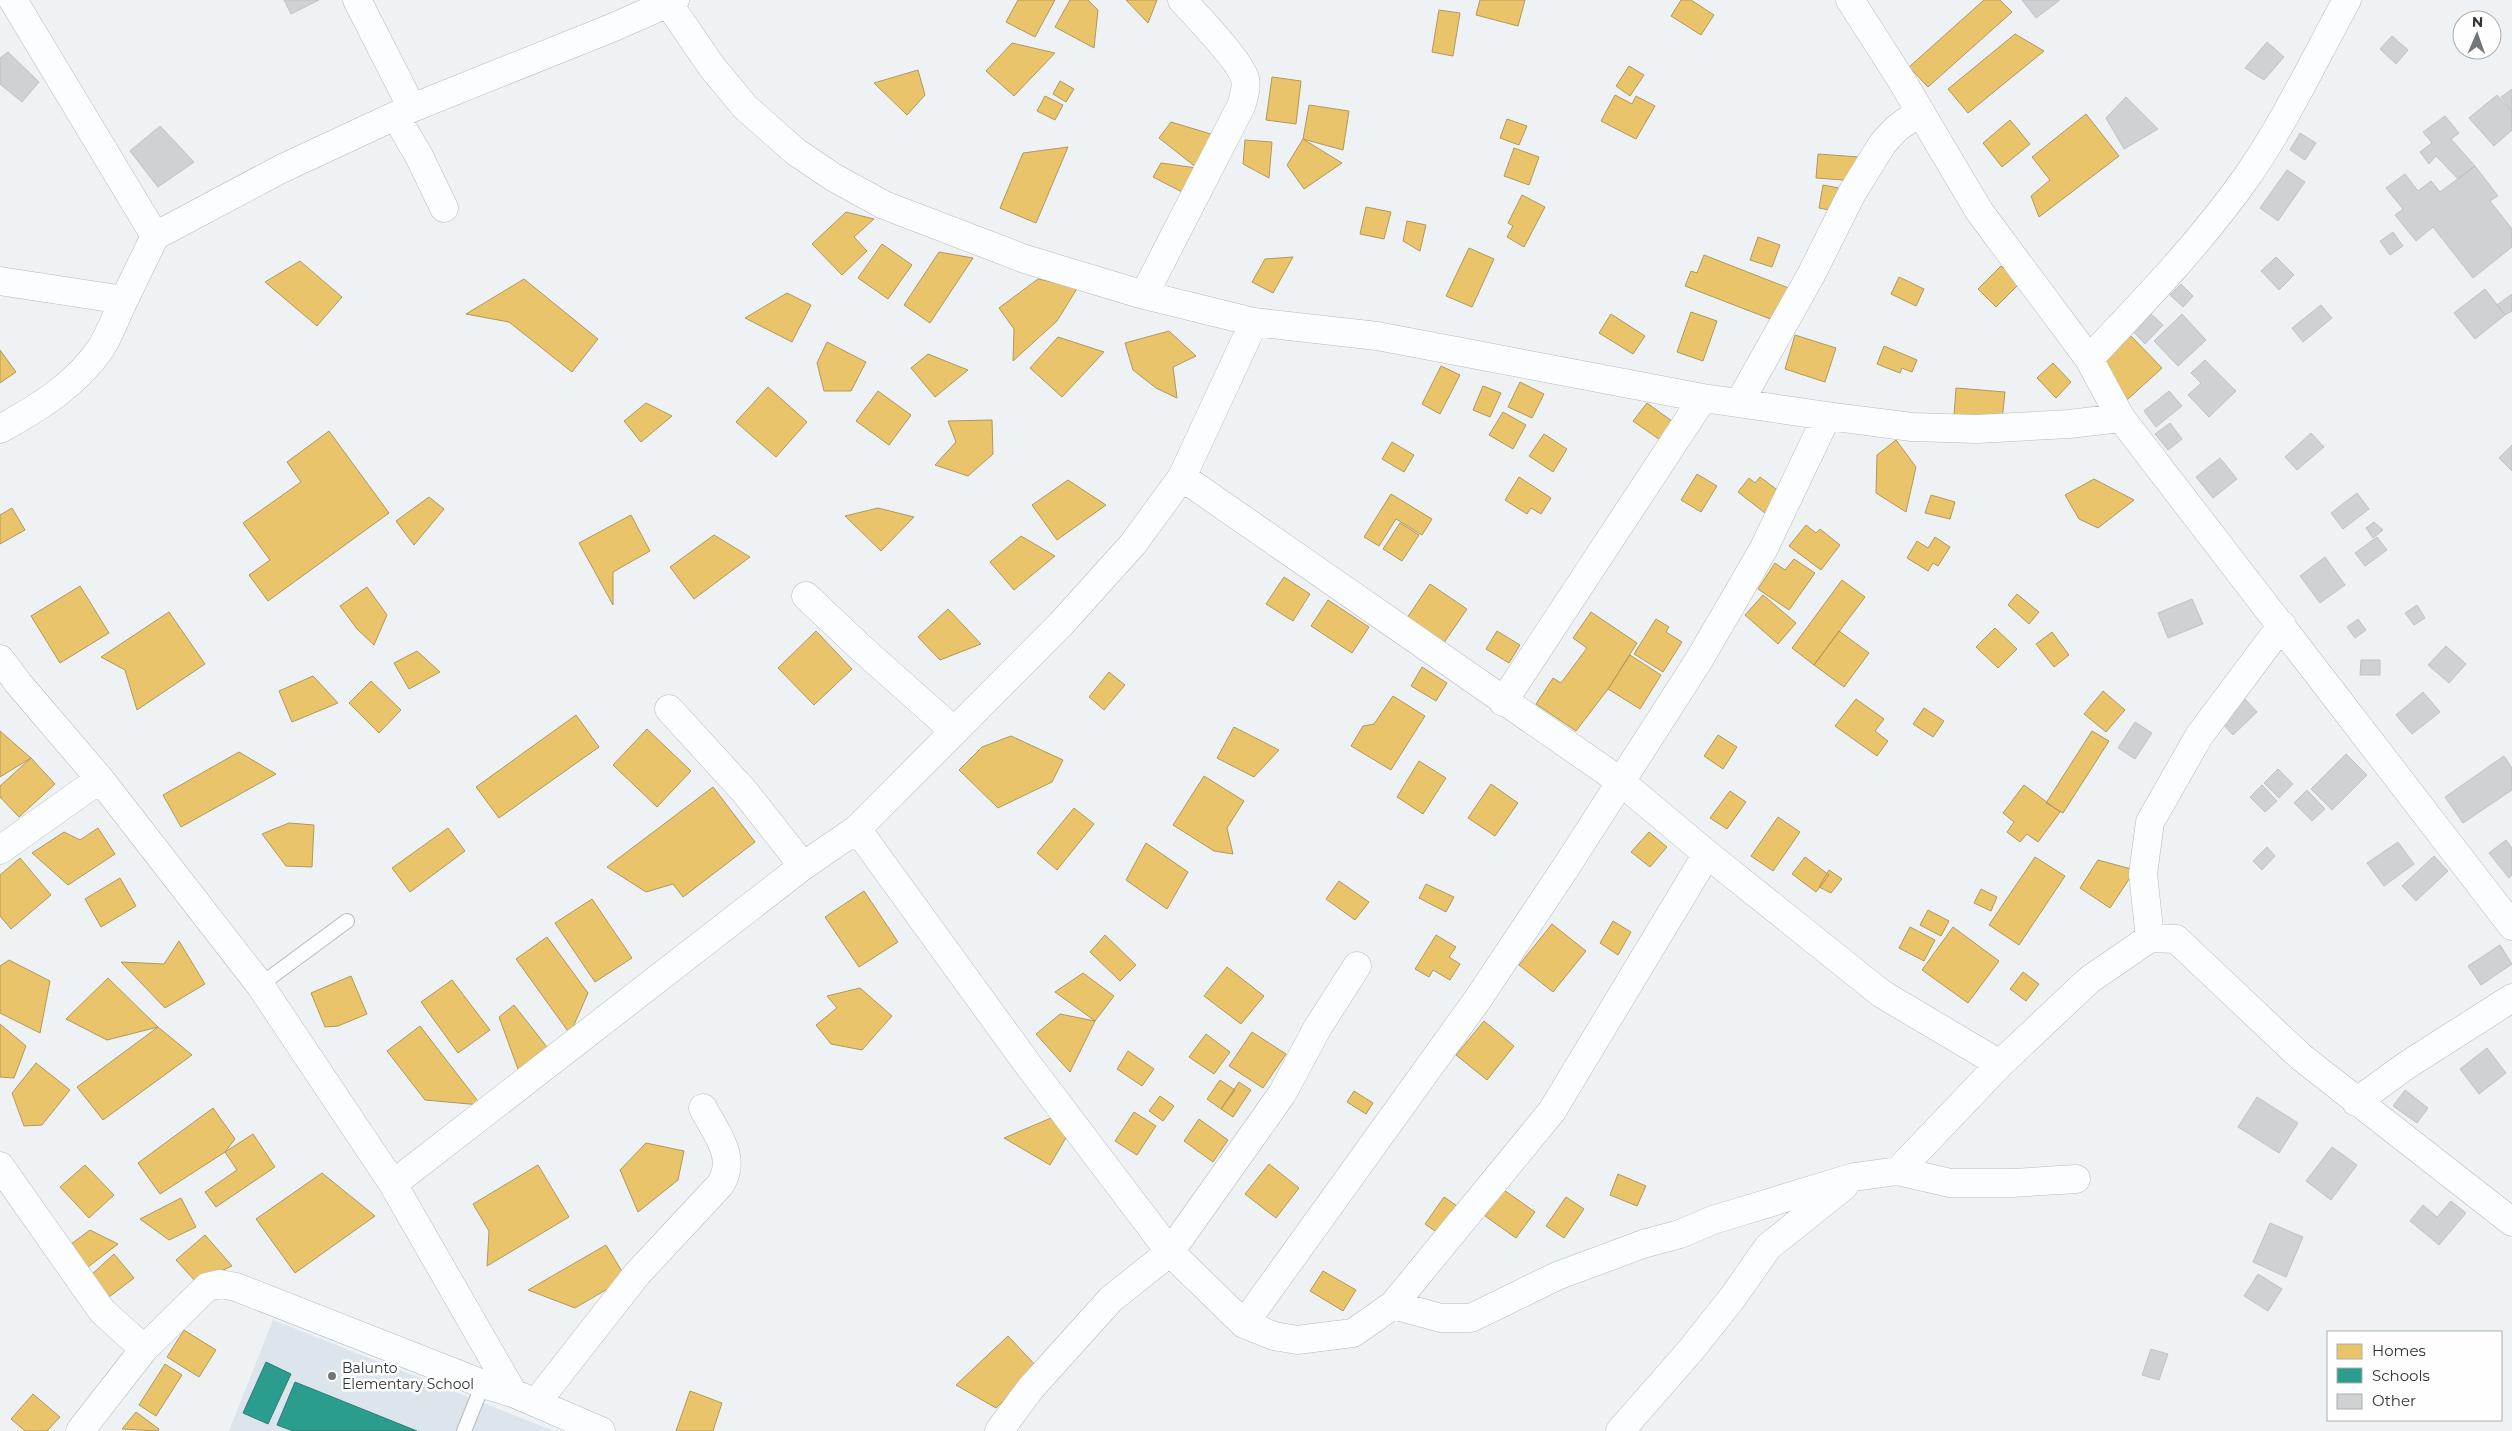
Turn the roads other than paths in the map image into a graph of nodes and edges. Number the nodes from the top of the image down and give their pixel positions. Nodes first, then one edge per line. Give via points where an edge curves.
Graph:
1 (13, 0) edge
2 (357, 0) edge
3 (1182, 0) edge
4 (1850, 0) edge
5 (2347, 0) edge
6 (669, 1) edge
7 (404, 112) junction
8 (1920, 112) junction
9 (444, 208) dead end
10 (155, 236) junction
11 (0, 281) edge
12 (1144, 295) junction
13 (124, 300) junction
14 (1254, 322) junction
15 (2089, 358) junction
16 (1703, 398) junction
17 (1739, 403) junction
18 (1827, 416) junction
19 (2120, 418) junction
20 (0, 430) edge
21 (1182, 477) junction
22 (806, 596) dead end
23 (2282, 625) junction
24 (0, 659) edge
25 (9, 690) edge
26 (1503, 702) junction
27 (669, 709) dead end
28 (953, 730) junction
29 (100, 778) junction
30 (1620, 781) junction
31 (857, 829) junction
32 (0, 850) edge
33 (1707, 854) junction
34 (804, 866) junction
35 (347, 921) dead end
36 (2512, 926) edge
37 (2150, 938) junction
38 (1357, 966) dead end
39 (260, 985) junction
40 (2512, 998) edge
41 (2000, 1064) junction
42 (2356, 1102) junction
43 (703, 1108) dead end
44 (0, 1166) edge
45 (1898, 1171) junction
46 (1854, 1177) junction
47 (2076, 1179) dead end
48 (393, 1184) junction
49 (2512, 1222) edge
50 (1170, 1252) junction
51 (1393, 1305) junction
52 (1244, 1324) junction
53 (144, 1349) junction
54 (483, 1384) junction
55 (525, 1398) junction
56 (80, 1431) edge
57 (464, 1431) edge
58 (601, 1431) edge
59 (999, 1431) edge
60 (1620, 1431) edge

1 - 10 street
2 - 7 street
3 - 12 street via 1242,72 1245,93
4 - 8 street
5 - 15 street via 2279,128 2246,177 2158,285
6 - 7 street via 614,27
6 - 12 street via 712,67 745,107 796,152 833,177 884,204 1025,259
7 - 9 street via 419,156
7 - 10 street via 281,169
8 - 15 street via 1979,211
8 - 17 street via 1897,128 1883,143
10 - 13 street
11 - 13 street
12 - 14 street
13 - 20 street via 101,348 79,375 42,405
14 - 16 street via 1377,336
14 - 21 street
15 - 19 street
16 - 17 street
16 - 26 street
17 - 18 street
18 - 19 street via 1912,426 1977,429
18 - 30 street via 1763,550 1699,660
19 - 23 street
21 - 26 street
21 - 28 street via 1133,544 1061,624
22 - 28 street
23 - 36 street
23 - 37 street via 2199,736 2150,822 2143,874
24 - 25 street
25 - 29 street
26 - 30 street
27 - 34 street via 744,790
28 - 31 street
29 - 32 street
29 - 39 street
30 - 33 street
30 - 52 street via 1472,1007
31 - 34 street
31 - 50 street via 1026,1062
33 - 41 street via 1882,994
33 - 51 street via 1552,1111
34 - 48 street
35 - 39 lane
37 - 41 street via 2089,980
37 - 42 street via 2176,938 2301,1057
38 - 50 street via 1318,1027 1282,1094
39 - 48 street
40 - 42 street via 2407,1064
41 - 45 street
42 - 49 street
43 - 55 street via 725,1151 727,1174
44 - 53 street via 102,1311
45 - 46 street
45 - 47 street via 1950,1183
46 - 51 street via 1643,1244 1557,1276 1471,1318 1441,1318
46 - 60 street via 1768,1247 1703,1335
48 - 55 street
50 - 52 street
50 - 59 street via 1111,1300 1030,1389
51 - 52 street via 1353,1333 1326,1338 1297,1340 1274,1336
53 - 54 street via 207,1287 220,1284 236,1287
53 - 56 street
54 - 55 street
54 - 57 lane
55 - 58 street

